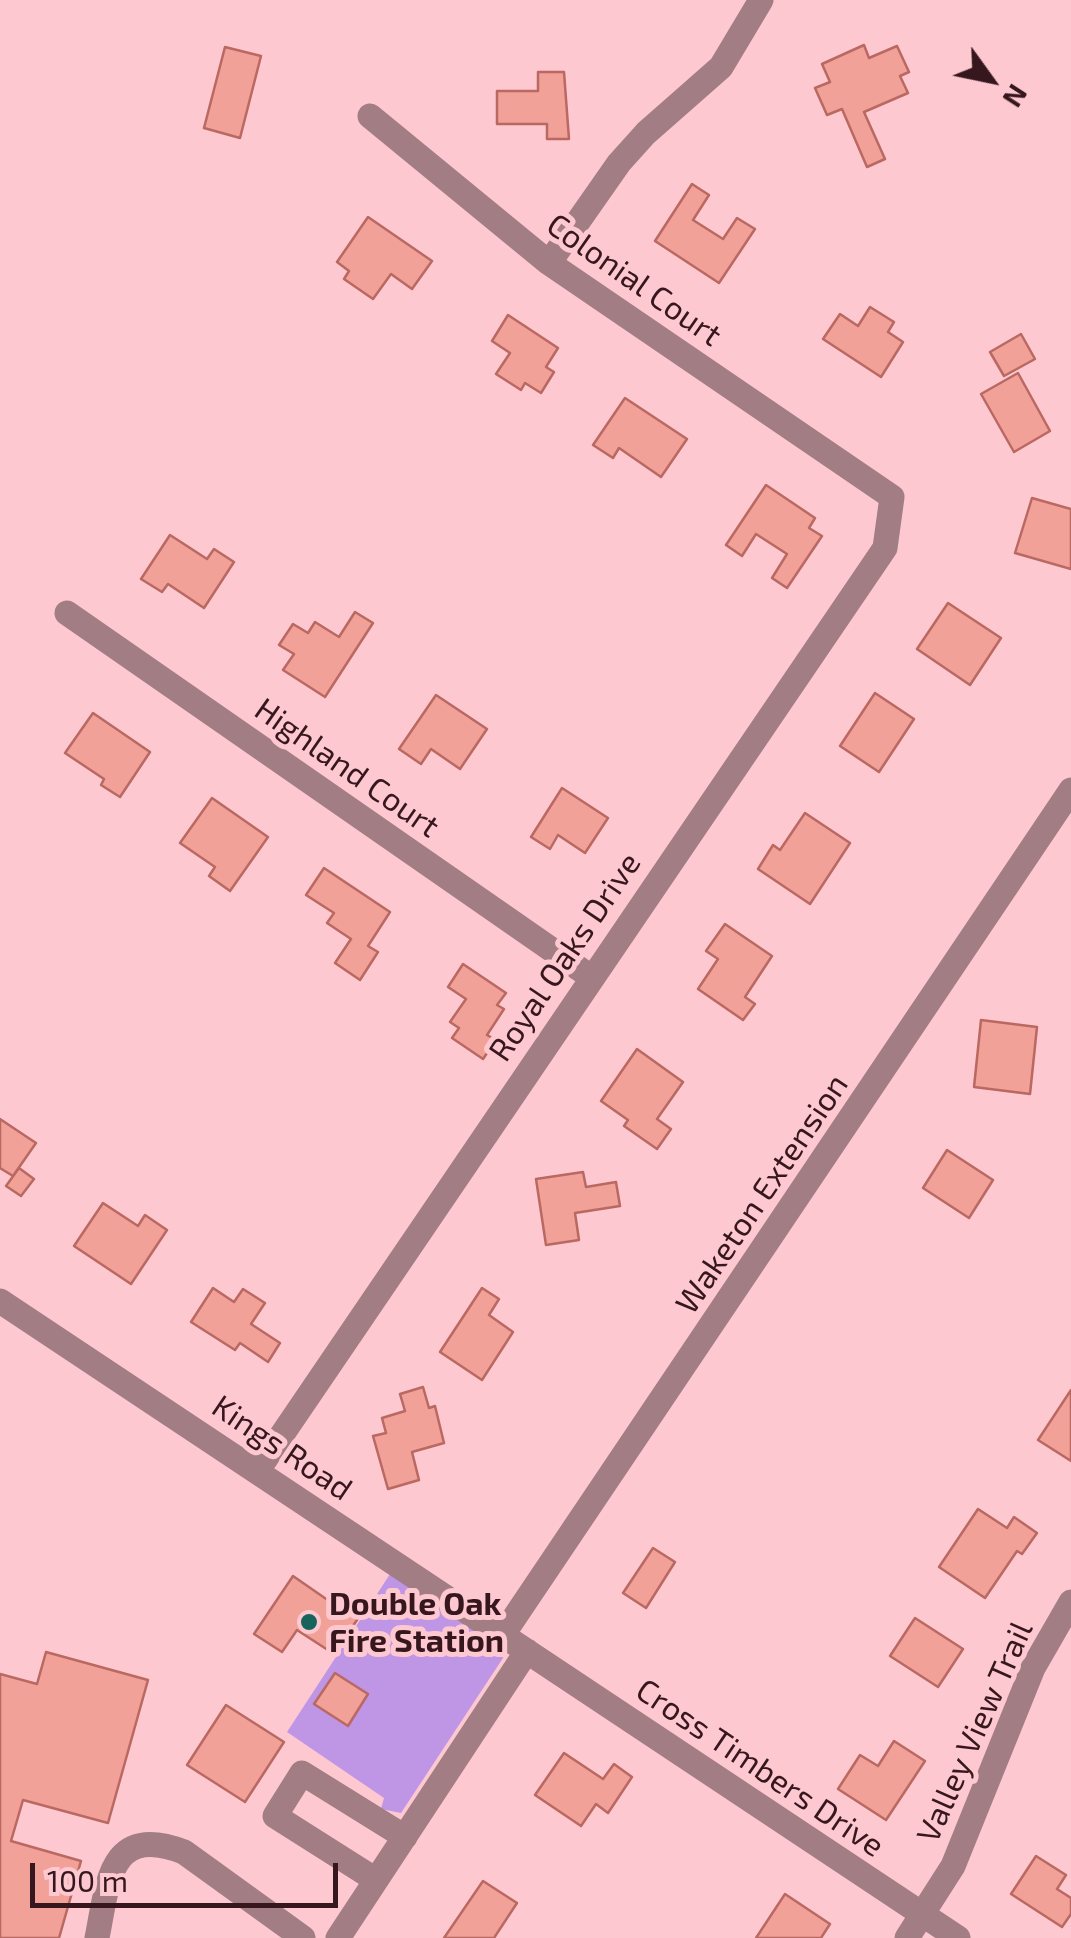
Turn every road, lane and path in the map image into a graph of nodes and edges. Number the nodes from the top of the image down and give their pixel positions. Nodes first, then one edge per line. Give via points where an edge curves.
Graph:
1 (762, 0) edge
2 (370, 116) dead end
3 (549, 264) junction
4 (870, 483) joint
5 (66, 612) dead end
6 (1071, 790) edge
7 (590, 976) junction
8 (0, 1302) edge
9 (258, 1470) junction
10 (1071, 1602) edge
11 (504, 1633) junction
12 (527, 1652) junction
13 (405, 1837) junction
14 (376, 1880) junction
15 (922, 1914) junction
16 (97, 1938) edge
17 (303, 1938) edge
18 (338, 1938) edge
19 (908, 1938) edge
20 (958, 1938) edge

1 - 3 street via 721,67 619,163
2 - 3 street, Colonial Court
3 - 4 street, Colonial Court
4 - 7 street, Royal Oaks Drive via 892,497 885,548
5 - 7 street, Highland Court
6 - 11 street, Waketon Extension
7 - 9 street, Royal Oaks Drive
8 - 9 street, Kings Road
9 - 11 street, Kings Road
10 - 15 street, Valley View Trail via 1033,1668 952,1866
11 - 12 street, Kings Road
12 - 13 street
12 - 15 street, Cross Timbers Drive
13 - 14 street
13 - 14 street via 302,1772 275,1816
14 - 18 street
15 - 19 street, Valley View Trail
15 - 20 street, Cross Timbers Drive
16 - 17 street via 111,1867 126,1851 162,1843

